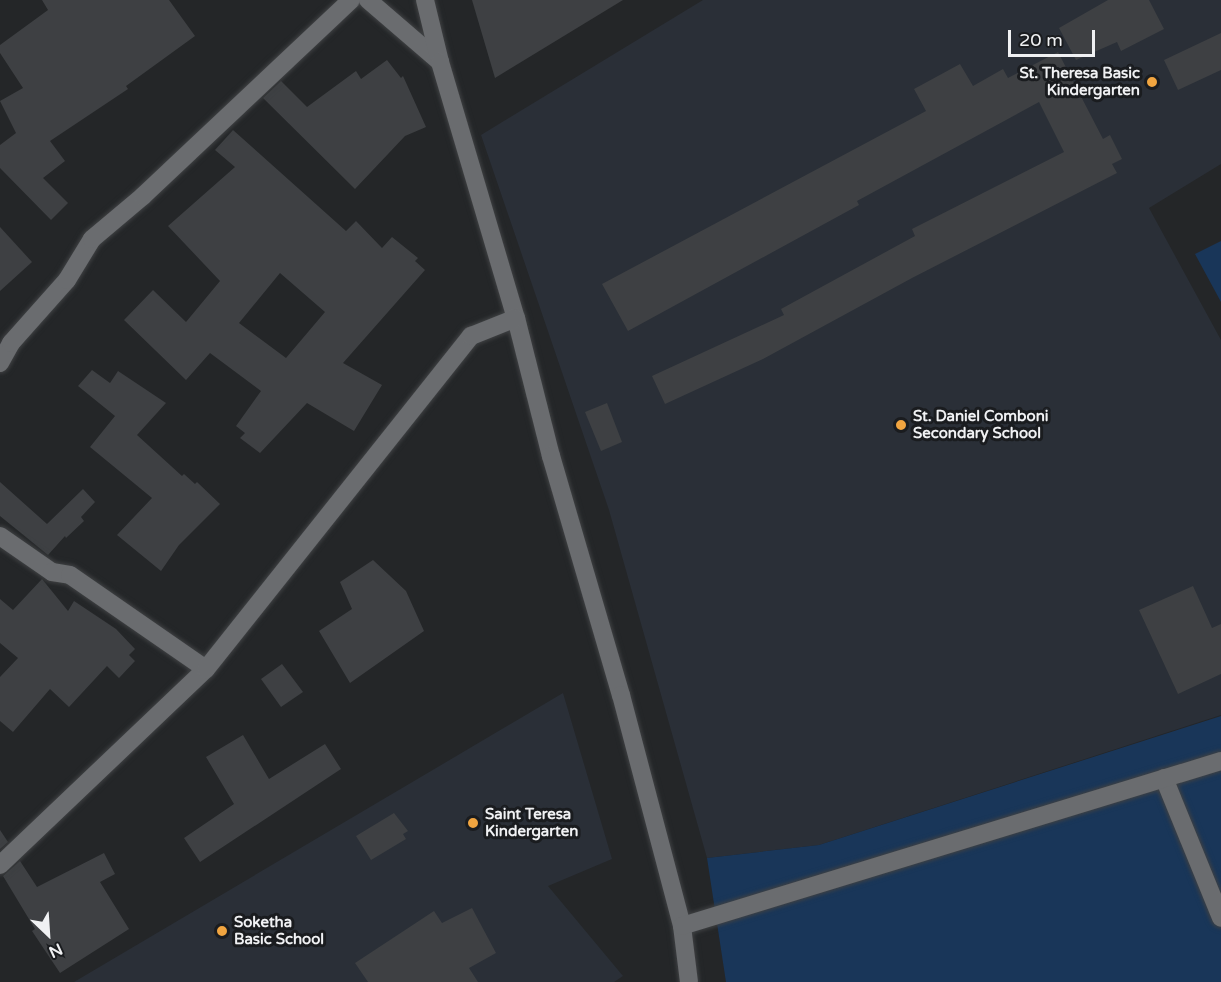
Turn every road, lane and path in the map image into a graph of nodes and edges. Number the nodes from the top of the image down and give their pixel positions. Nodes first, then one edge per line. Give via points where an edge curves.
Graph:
1 (351, 0) edge
2 (368, 0) edge
3 (425, 0) edge
4 (440, 62) junction
5 (516, 318) junction
6 (0, 363) edge
7 (0, 536) edge
8 (206, 669) junction
9 (1221, 761) edge
10 (1164, 778) junction
11 (0, 865) edge
12 (1221, 918) edge
13 (682, 926) junction
14 (689, 982) edge

1 - 6 street via 92,239 67,280 11,343
2 - 4 street
3 - 4 street
4 - 5 street
5 - 8 street via 471,336
5 - 13 street
7 - 8 street via 52,572 70,575
8 - 11 street
9 - 10 street
10 - 12 street
10 - 13 street
13 - 14 street

